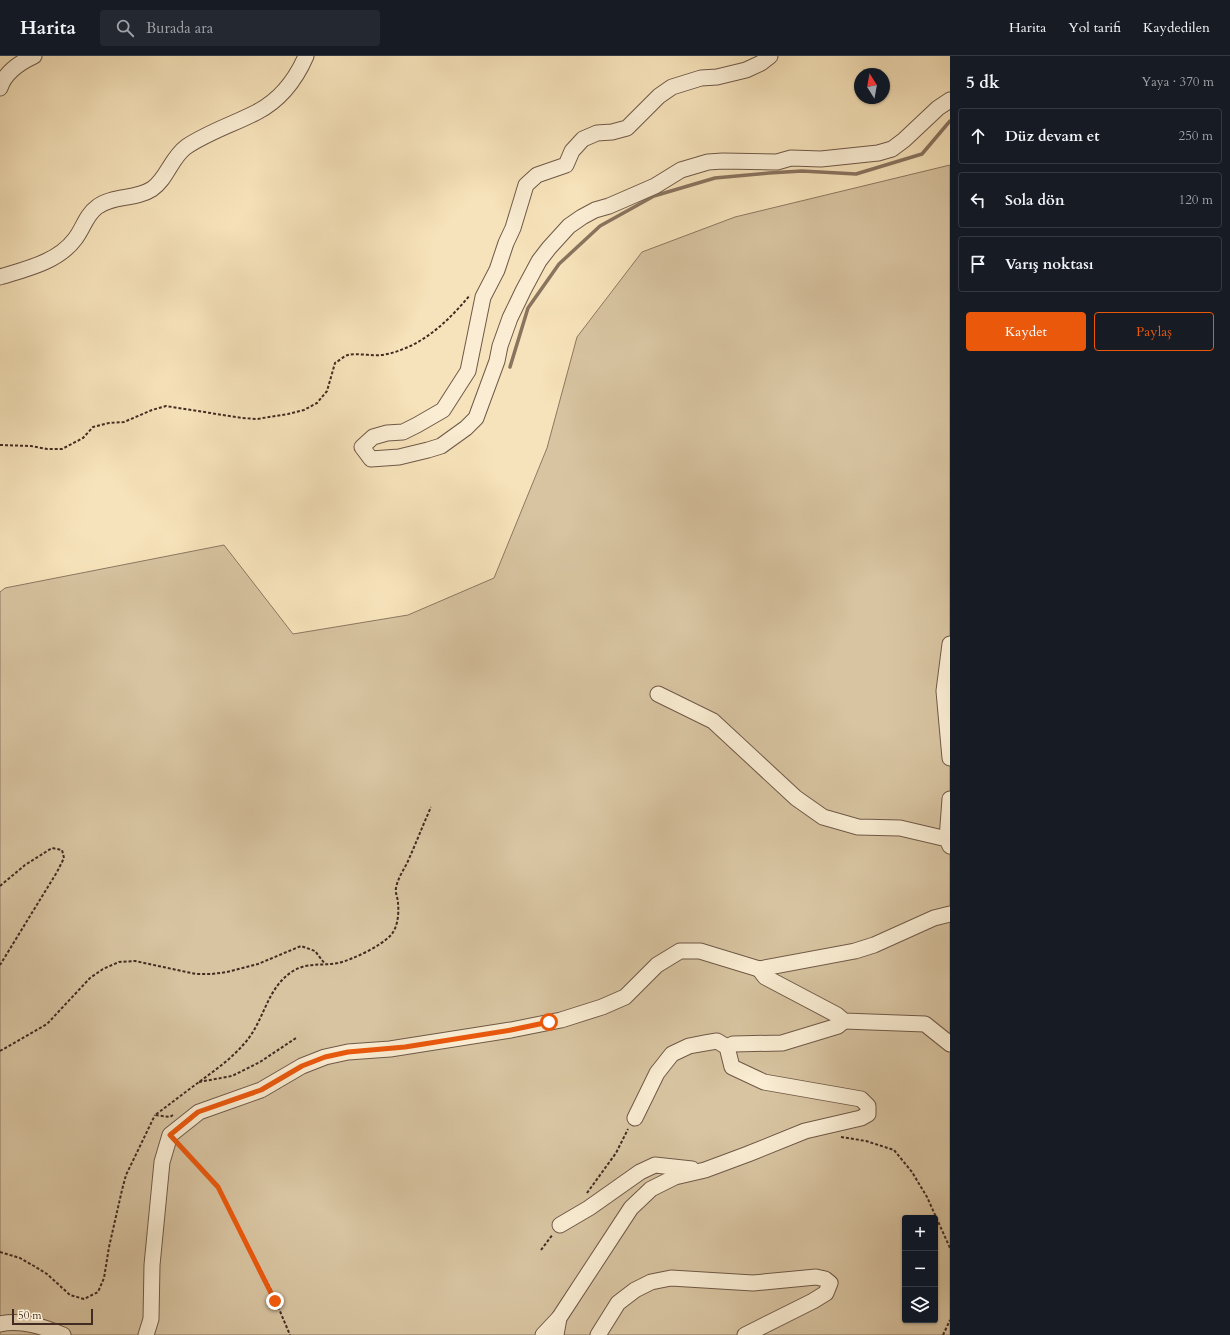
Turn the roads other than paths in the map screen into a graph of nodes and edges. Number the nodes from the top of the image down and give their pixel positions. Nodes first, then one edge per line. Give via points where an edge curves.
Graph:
1 (34, 56) edge
2 (306, 56) edge
3 (770, 56) edge
4 (0, 88) edge
5 (950, 100) edge
6 (0, 277) edge
7 (950, 644) edge
8 (658, 694) dead end
9 (950, 758) edge
10 (950, 799) edge
11 (948, 842) edge
12 (950, 914) edge
13 (759, 969) junction
14 (844, 1021) junction
15 (950, 1044) edge
16 (727, 1047) junction
17 (635, 1118) road end
18 (705, 1170) junction
19 (560, 1225) road end
20 (559, 1318) junction
21 (0, 1324) edge
22 (63, 1335) edge
23 (146, 1335) edge
24 (542, 1335) edge
25 (556, 1335) edge
26 (598, 1335) edge
27 (745, 1335) edge

1 - 4 street via 9,72
2 - 6 street via 300,70 284,92 258,112 185,148 152,189 135,196 112,199 97,207 86,219 75,239 63,251 35,266
3 - 5 street via 746,70 701,78 672,87 627,128 597,133 583,139 572,151 566,165 537,175 526,185 497,270 483,297 472,356 461,384 443,410 403,432 373,437 362,447 370,459 399,457 441,446 476,418 510,318 524,289 549,248 569,226 582,217 655,186 681,170 708,162 777,162 791,158 821,160 892,149
7 - 9 street via 944,691
8 - 11 street via 713,721 796,798 823,817 858,827 900,828
10 - 11 street
12 - 13 street via 934,918 855,951
13 - 14 street via 765,977
13 - 23 street via 700,951 680,951 657,965 625,997 602,1008 561,1020 511,1030 325,1057 302,1066 261,1090 198,1112 170,1135 162,1162 152,1265 151,1319
14 - 15 street via 925,1024
14 - 16 street via 838,1026 782,1043 733,1044
16 - 17 street via 717,1041 689,1046 672,1054 657,1073
16 - 18 street via 732,1067 764,1082 861,1099 868,1106 868,1114 861,1118 805,1130
18 - 19 street via 655,1165 640,1172
18 - 20 street via 675,1177 652,1189 631,1208
20 - 24 street
20 - 25 street
21 - 22 street via 16,1323 46,1328
26 - 27 street via 618,1303 651,1282 671,1278 753,1283 816,1277 830,1283 826,1293 813,1301

